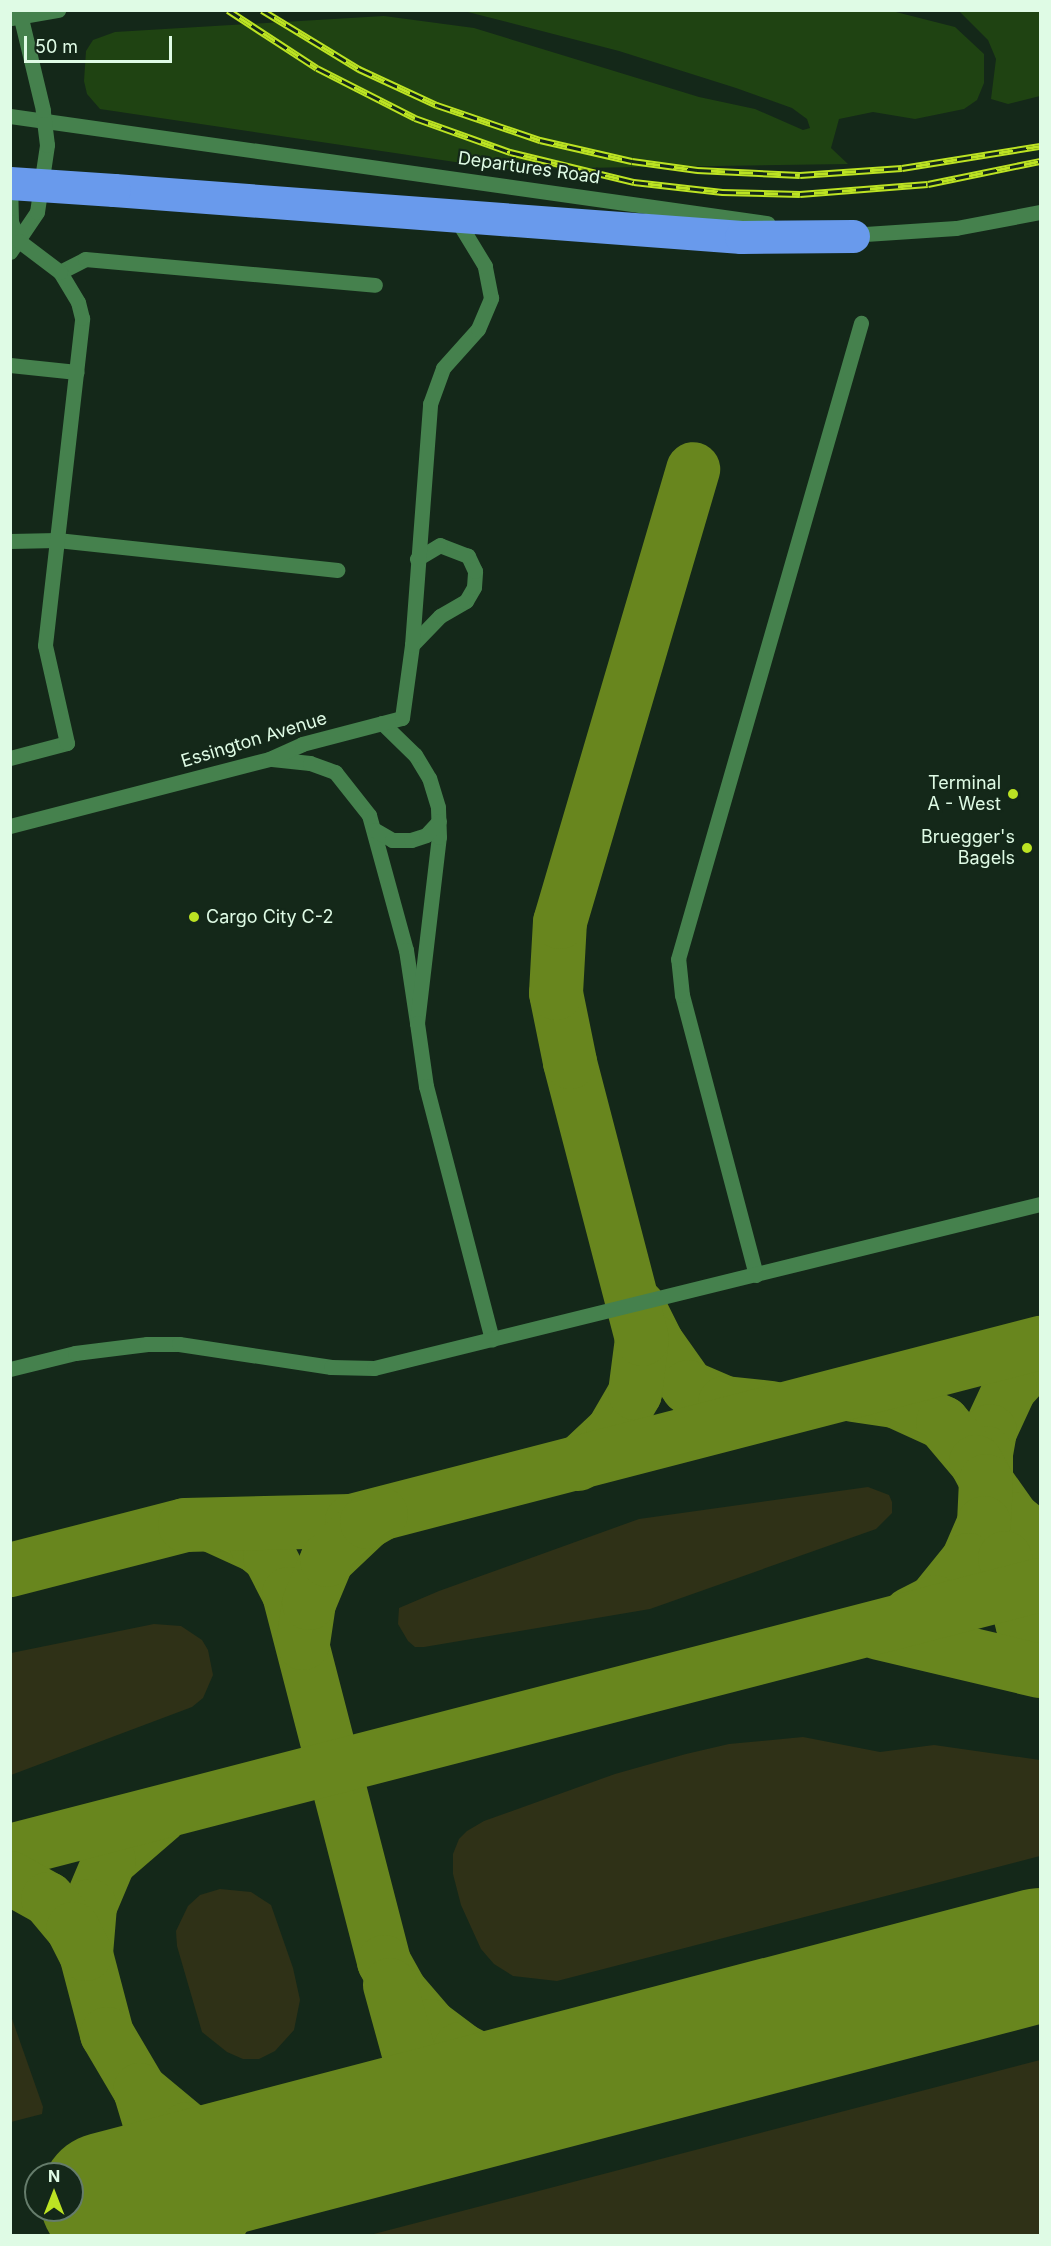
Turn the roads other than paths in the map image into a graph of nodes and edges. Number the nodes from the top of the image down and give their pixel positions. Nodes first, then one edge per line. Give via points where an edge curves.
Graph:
1 (58, 10) edge
2 (17, 15) edge
3 (10, 116) edge
4 (45, 119) junction
5 (10, 182) edge
6 (1041, 212) edge
7 (454, 215) junction
8 (853, 236) junction
9 (15, 246) edge
10 (60, 272) junction
11 (375, 285) dead end
12 (861, 324) dead end
13 (10, 365) edge
14 (77, 372) junction
15 (10, 540) edge
16 (57, 540) junction
17 (417, 559) junction
18 (337, 570) dead end
19 (412, 645) junction
20 (382, 723) junction
21 (10, 758) edge
22 (269, 759) junction
23 (439, 821) junction
24 (10, 826) edge
25 (375, 830) junction
26 (417, 1023) junction
27 (1041, 1204) edge
28 (756, 1275) junction
29 (492, 1340) junction
30 (10, 1369) edge

1 - 2 street
2 - 4 street
3 - 4 street, Departures Road
4 - 8 street, Departures Road
4 - 9 street via 42,194 33,221
5 - 7 highway, bridge
5 - 9 street
6 - 8 street, Departures Road via 957,228
7 - 8 highway via 741,237
7 - 17 street, Essington Avenue via 485,266 491,298 484,320 450,358 433,390 427,418
9 - 10 street
10 - 11 street via 85,259
10 - 14 street via 81,310
12 - 28 street via 678,959 682,995
13 - 14 street
14 - 16 street
15 - 16 street
16 - 18 street
16 - 21 street via 45,652 67,743
17 - 19 street, Essington Avenue
17 - 19 street via 440,545 468,556 475,571 474,587 466,601 440,616
19 - 20 street, Essington Avenue via 402,718
20 - 22 street, Essington Avenue via 302,744
20 - 23 street via 423,767 436,793
22 - 24 street, Essington Avenue
22 - 25 street via 296,760 335,772 357,795
23 - 25 street via 426,835 411,840 392,840
23 - 26 street
25 - 26 street via 406,950
26 - 29 street via 426,1086
27 - 28 street
28 - 29 street via 631,1302
29 - 30 street via 374,1368 331,1367 178,1344 147,1344 75,1353

